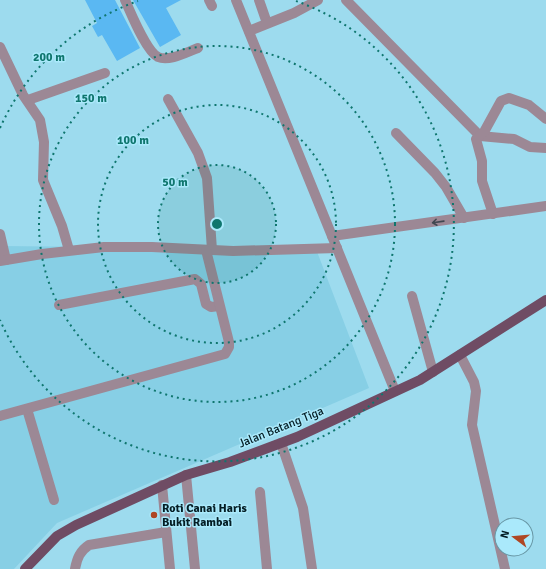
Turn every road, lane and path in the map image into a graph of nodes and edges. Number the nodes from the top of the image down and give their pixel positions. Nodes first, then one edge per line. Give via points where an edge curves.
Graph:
1 (125, 0) edge
2 (236, 0) edge
3 (259, 0) edge
4 (318, 0) edge
5 (346, 0) edge
6 (266, 23) junction
7 (249, 31) junction
8 (0, 47) edge
9 (198, 48) dead end
10 (105, 73) dead end
11 (168, 99) dead end
12 (28, 100) junction
13 (546, 119) edge
14 (396, 133) dead end
15 (480, 136) junction
16 (546, 148) edge
17 (546, 206) edge
18 (493, 214) junction
19 (464, 218) junction
20 (0, 234) edge
21 (332, 236) junction
22 (337, 248) junction
23 (69, 250) junction
24 (209, 250) junction
25 (3, 261) edge
26 (412, 296) dead end
27 (546, 300) edge
28 (59, 305) dead end
29 (219, 306) junction
30 (460, 355) junction
31 (433, 372) junction
32 (395, 391) junction
33 (27, 409) junction
34 (0, 416) edge
35 (281, 443) junction
36 (186, 475) junction
37 (162, 486) junction
38 (260, 492) dead end
39 (54, 500) dead end
40 (166, 532) junction
41 (25, 569) edge
42 (75, 569) edge
43 (170, 569) edge
44 (195, 569) edge
45 (267, 569) edge
46 (312, 569) edge
47 (505, 569) edge

1 - 9 street via 151,51 159,57 169,58
2 - 7 street
3 - 6 street
4 - 6 street via 294,13
5 - 15 street
6 - 7 street
7 - 21 street
8 - 12 street via 23,95
10 - 12 street
11 - 24 street via 198,153 207,178
12 - 23 street via 40,120 43,132 43,180
13 - 15 street via 529,105 509,98 501,100
14 - 19 street via 442,182
15 - 16 street via 514,139 530,147
15 - 18 street via 476,142 482,161 482,181
17 - 18 street
18 - 19 street
19 -> 21 street
20 - 25 street
21 - 22 street
22 - 24 street
22 - 32 street
23 - 24 street via 127,247
23 - 25 street
24 - 29 street
26 - 31 street
27 - 30 main road, Jalan Batang Tiga
28 - 29 street via 196,279 201,284 206,304 211,307
29 - 33 street via 229,342 225,354
30 - 31 main road, Jalan Batang Tiga
30 - 47 street via 476,391 472,425
31 - 32 main road, Jalan Batang Tiga
32 - 35 main road, Jalan Batang Tiga
33 - 34 street
33 - 39 street
35 - 36 main road, Jalan Batang Tiga
35 - 46 street via 303,508
36 - 37 main road, Jalan Batang Tiga
36 - 44 street
37 - 40 street
37 - 41 main road, Jalan Batang Tiga via 57,536
38 - 45 street
40 - 42 street via 89,546 82,550
40 - 43 street

